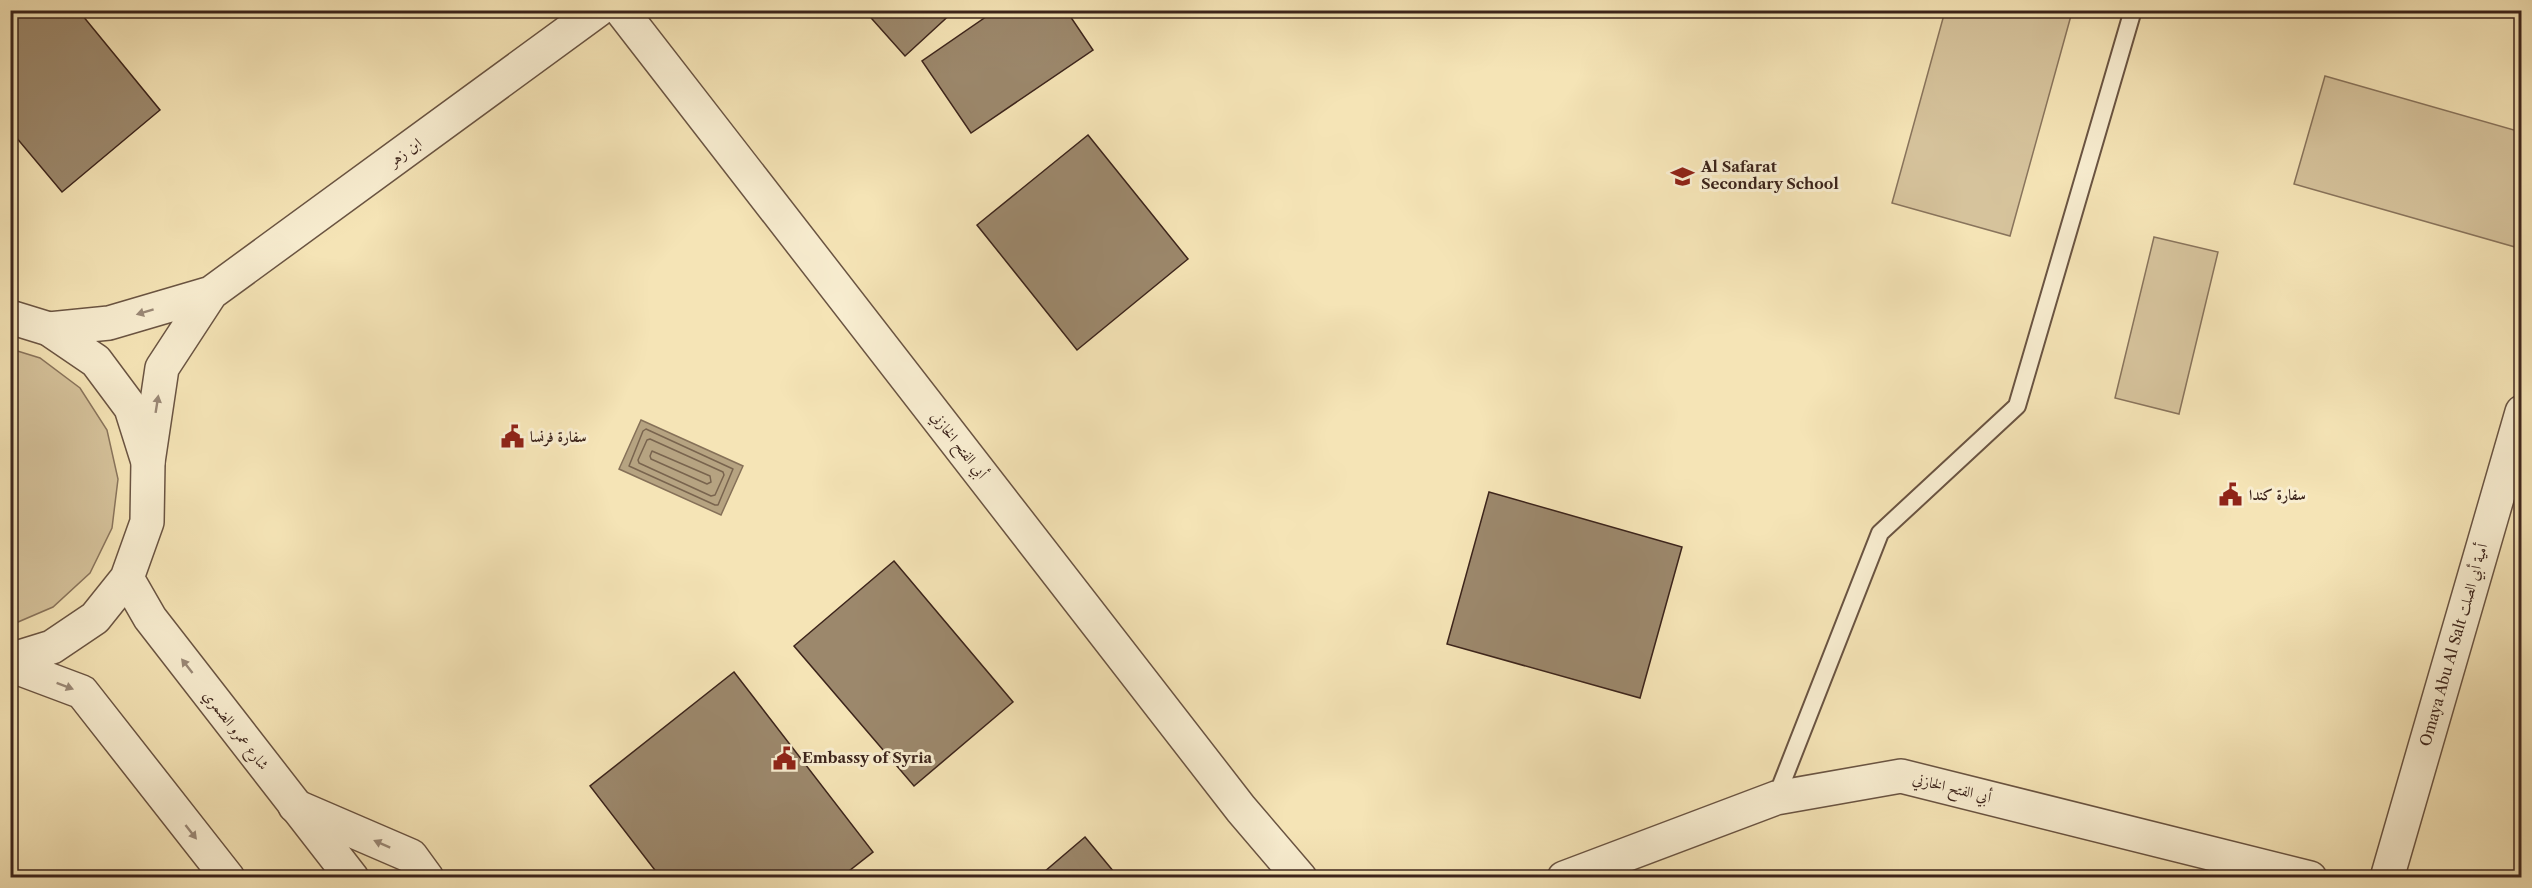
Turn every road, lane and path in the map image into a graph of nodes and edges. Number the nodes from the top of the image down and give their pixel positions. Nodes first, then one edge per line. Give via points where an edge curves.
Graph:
1 (598, 10) edge
2 (621, 10) edge
3 (2133, 10) edge
4 (211, 293) junction
5 (10, 317) edge
6 (49, 329) junction
7 (2522, 412) edge
8 (148, 462) junction
9 (127, 578) junction
10 (10, 660) edge
11 (10, 665) edge
12 (1776, 798) junction
13 (295, 806) junction
14 (228, 878) edge
15 (352, 878) edge
16 (427, 878) edge
17 (1300, 878) edge
18 (1564, 878) edge
19 (2310, 878) edge
20 (2387, 878) edge

1 - 4 street, ابن زهر
2 - 17 street, أبي الفتح الخازني via 1241,809
3 - 12 lane via 2017,406 1880,533
4 -> 6 street via 109,323
8 -> 4 street via 162,368
5 - 6 street
6 - 8 street via 96,361 130,408
7 - 20 street, Omaya Abu Al Salt أمية أبي الصلت
8 - 9 street via 147,522
9 - 10 street via 95,618 52,647
13 -> 9 street, شارع عمرو الضمري via 150,618
11 -> 14 street via 82,692
12 - 18 street, أبي الفتح الخازني
12 - 19 street, أبي الفتح الخازني via 1901,776
13 - 15 street, شارع عمرو الضمري
16 -> 13 street via 411,856

